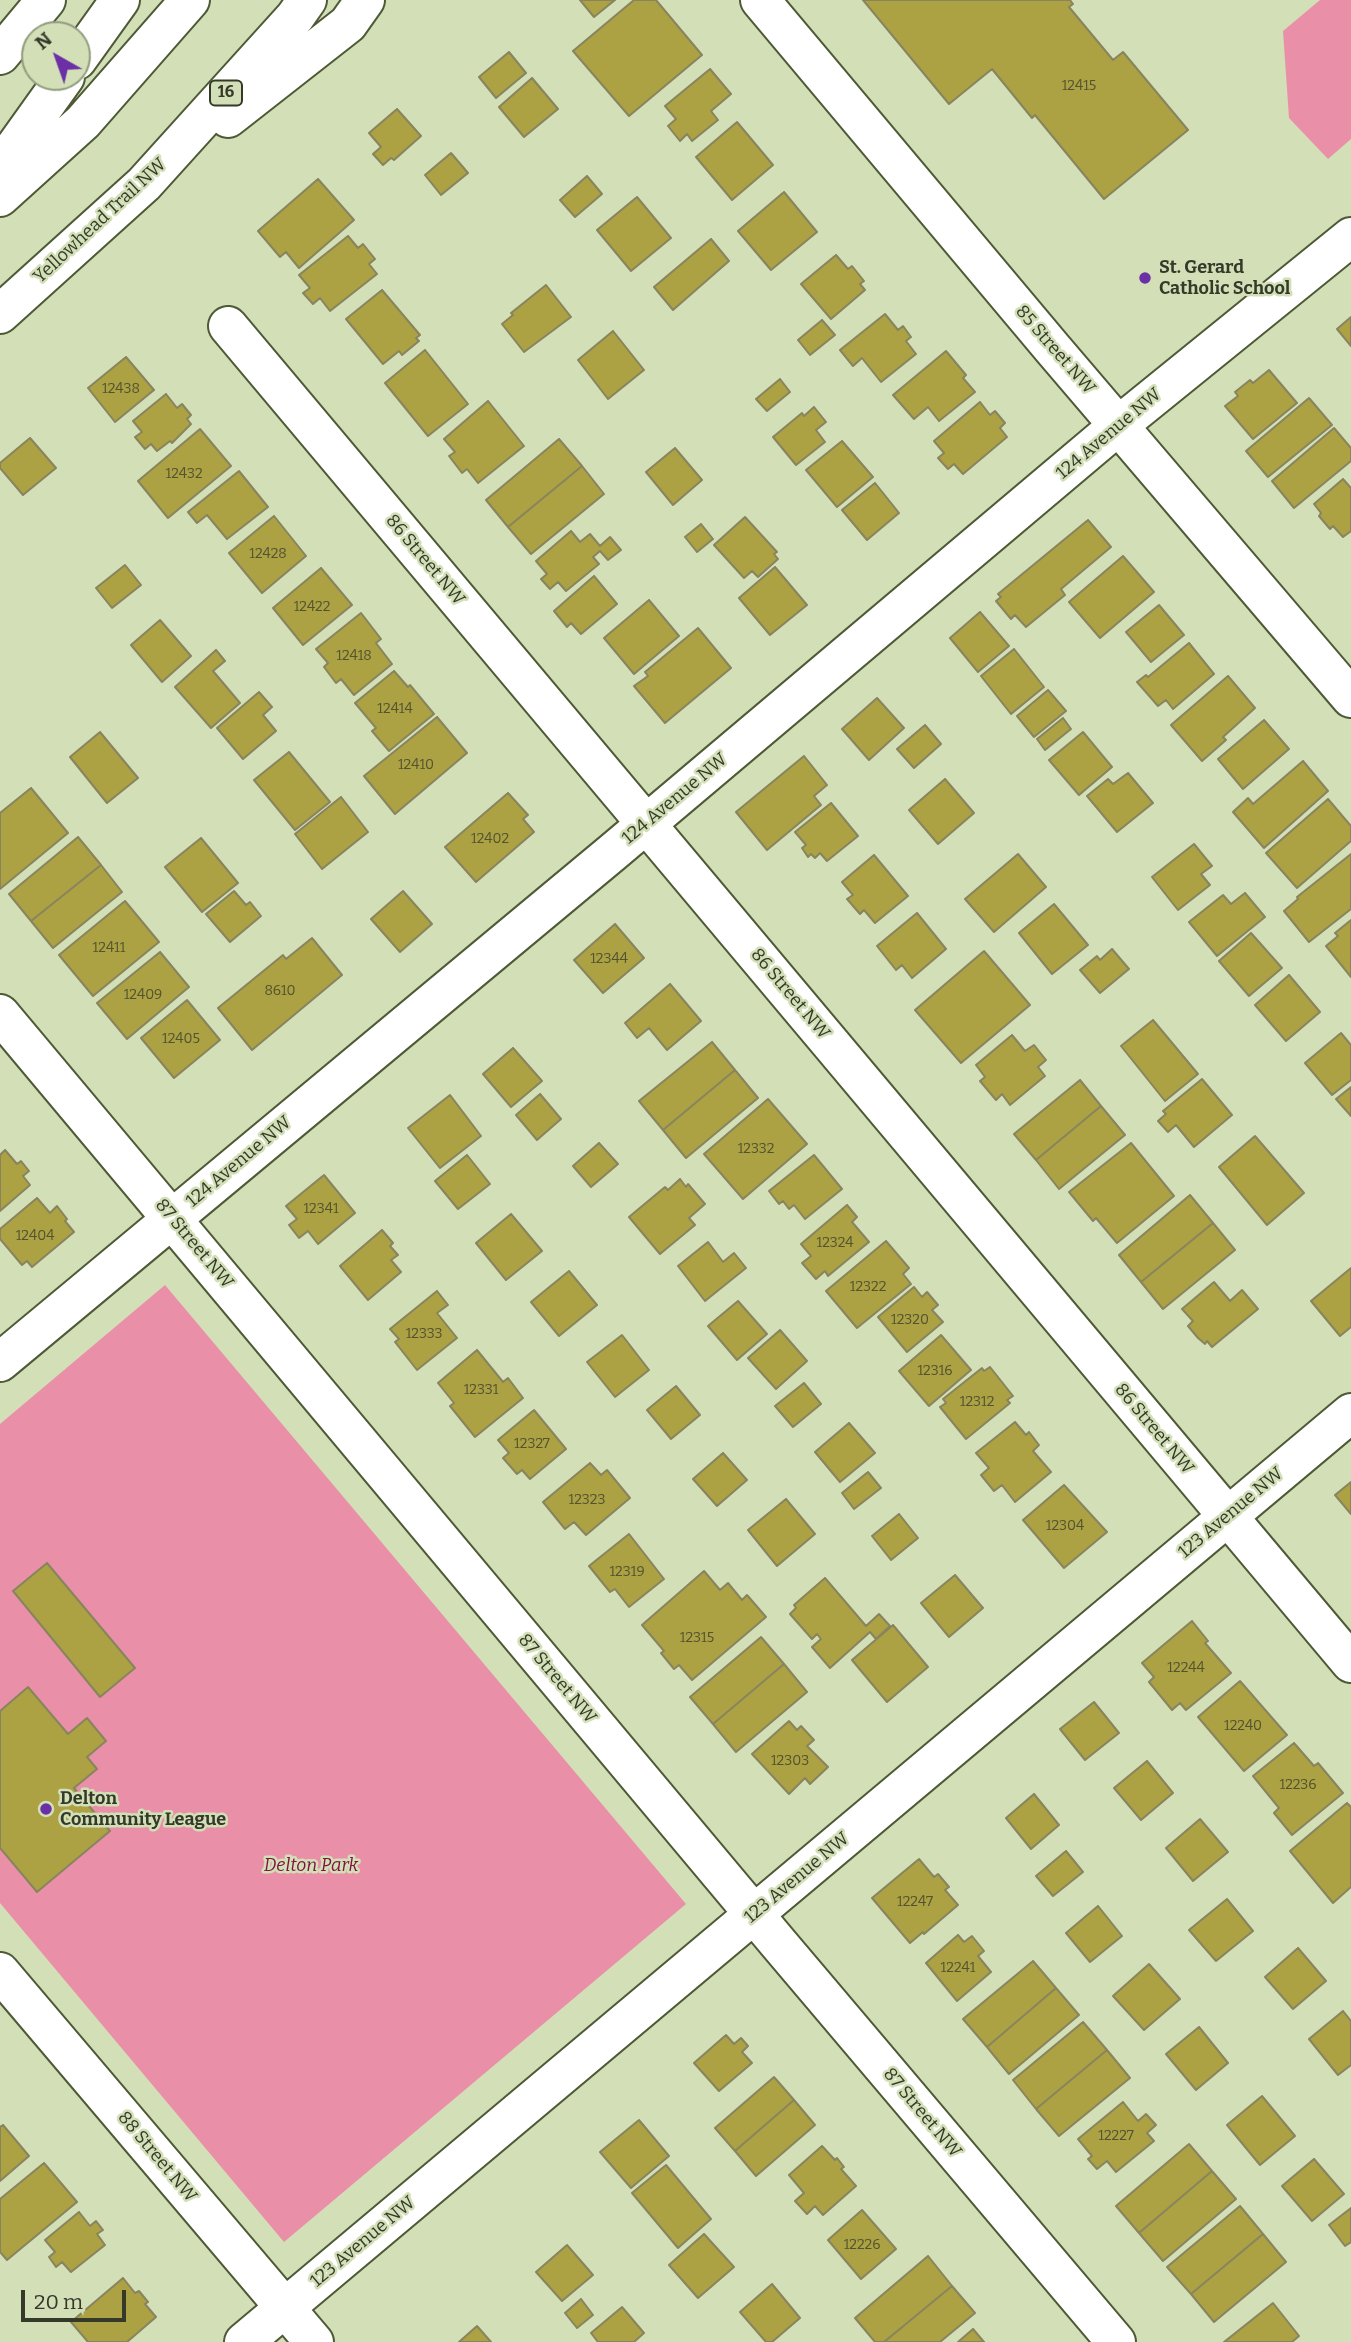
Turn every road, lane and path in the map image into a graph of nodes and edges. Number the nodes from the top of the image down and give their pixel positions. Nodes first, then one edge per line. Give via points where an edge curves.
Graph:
1 (46, 0) edge
2 (120, 0) edge
3 (190, 0) edge
4 (307, 0) edge
5 (365, 0) edge
6 (760, 0) edge
7 (91, 40) edge
8 (0, 55) edge
9 (55, 91) edge
10 (0, 167) edge
11 (144, 184) junction
12 (0, 197) edge
13 (1351, 237) edge
14 (0, 314) edge
15 (228, 326) dead end
16 (1119, 425) junction
17 (1351, 698) edge
18 (646, 823) junction
19 (0, 1014) edge
20 (172, 1217) junction
21 (0, 1362) edge
22 (1351, 1413) edge
23 (1227, 1516) junction
24 (1351, 1663) edge
25 (754, 1914) junction
26 (0, 1972) edge
27 (285, 2307) junction
28 (244, 2342) edge
29 (314, 2342) edge
30 (1116, 2342) edge

1 - 8 main road
2 - 7 main road
3 - 12 main road via 83,122
4 - 11 main road, Yellowhead Trail NW / 16
5 - 11 main road via 348,24
6 - 16 main road, 85 Street NW
9 - 10 main road
11 - 14 main road, Yellowhead Trail NW / 16
13 - 16 main road, 124 Avenue NW
15 - 18 main road, 86 Street NW
16 - 17 main road, 85 Street NW
16 - 18 main road, 124 Avenue NW
18 - 20 main road, 124 Avenue NW
18 - 23 main road, 86 Street NW
19 - 20 main road, 87 Street NW
20 - 21 main road, 124 Avenue NW
20 - 25 main road, 87 Street NW
22 - 23 main road, 123 Avenue NW
23 - 24 main road, 86 Street NW
23 - 25 main road, 123 Avenue NW
25 - 27 main road, 123 Avenue NW
25 - 30 main road, 87 Street NW
26 - 27 main road, 88 Street NW
27 - 28 main road, 123 Avenue NW
27 - 29 main road, 88 Street NW

